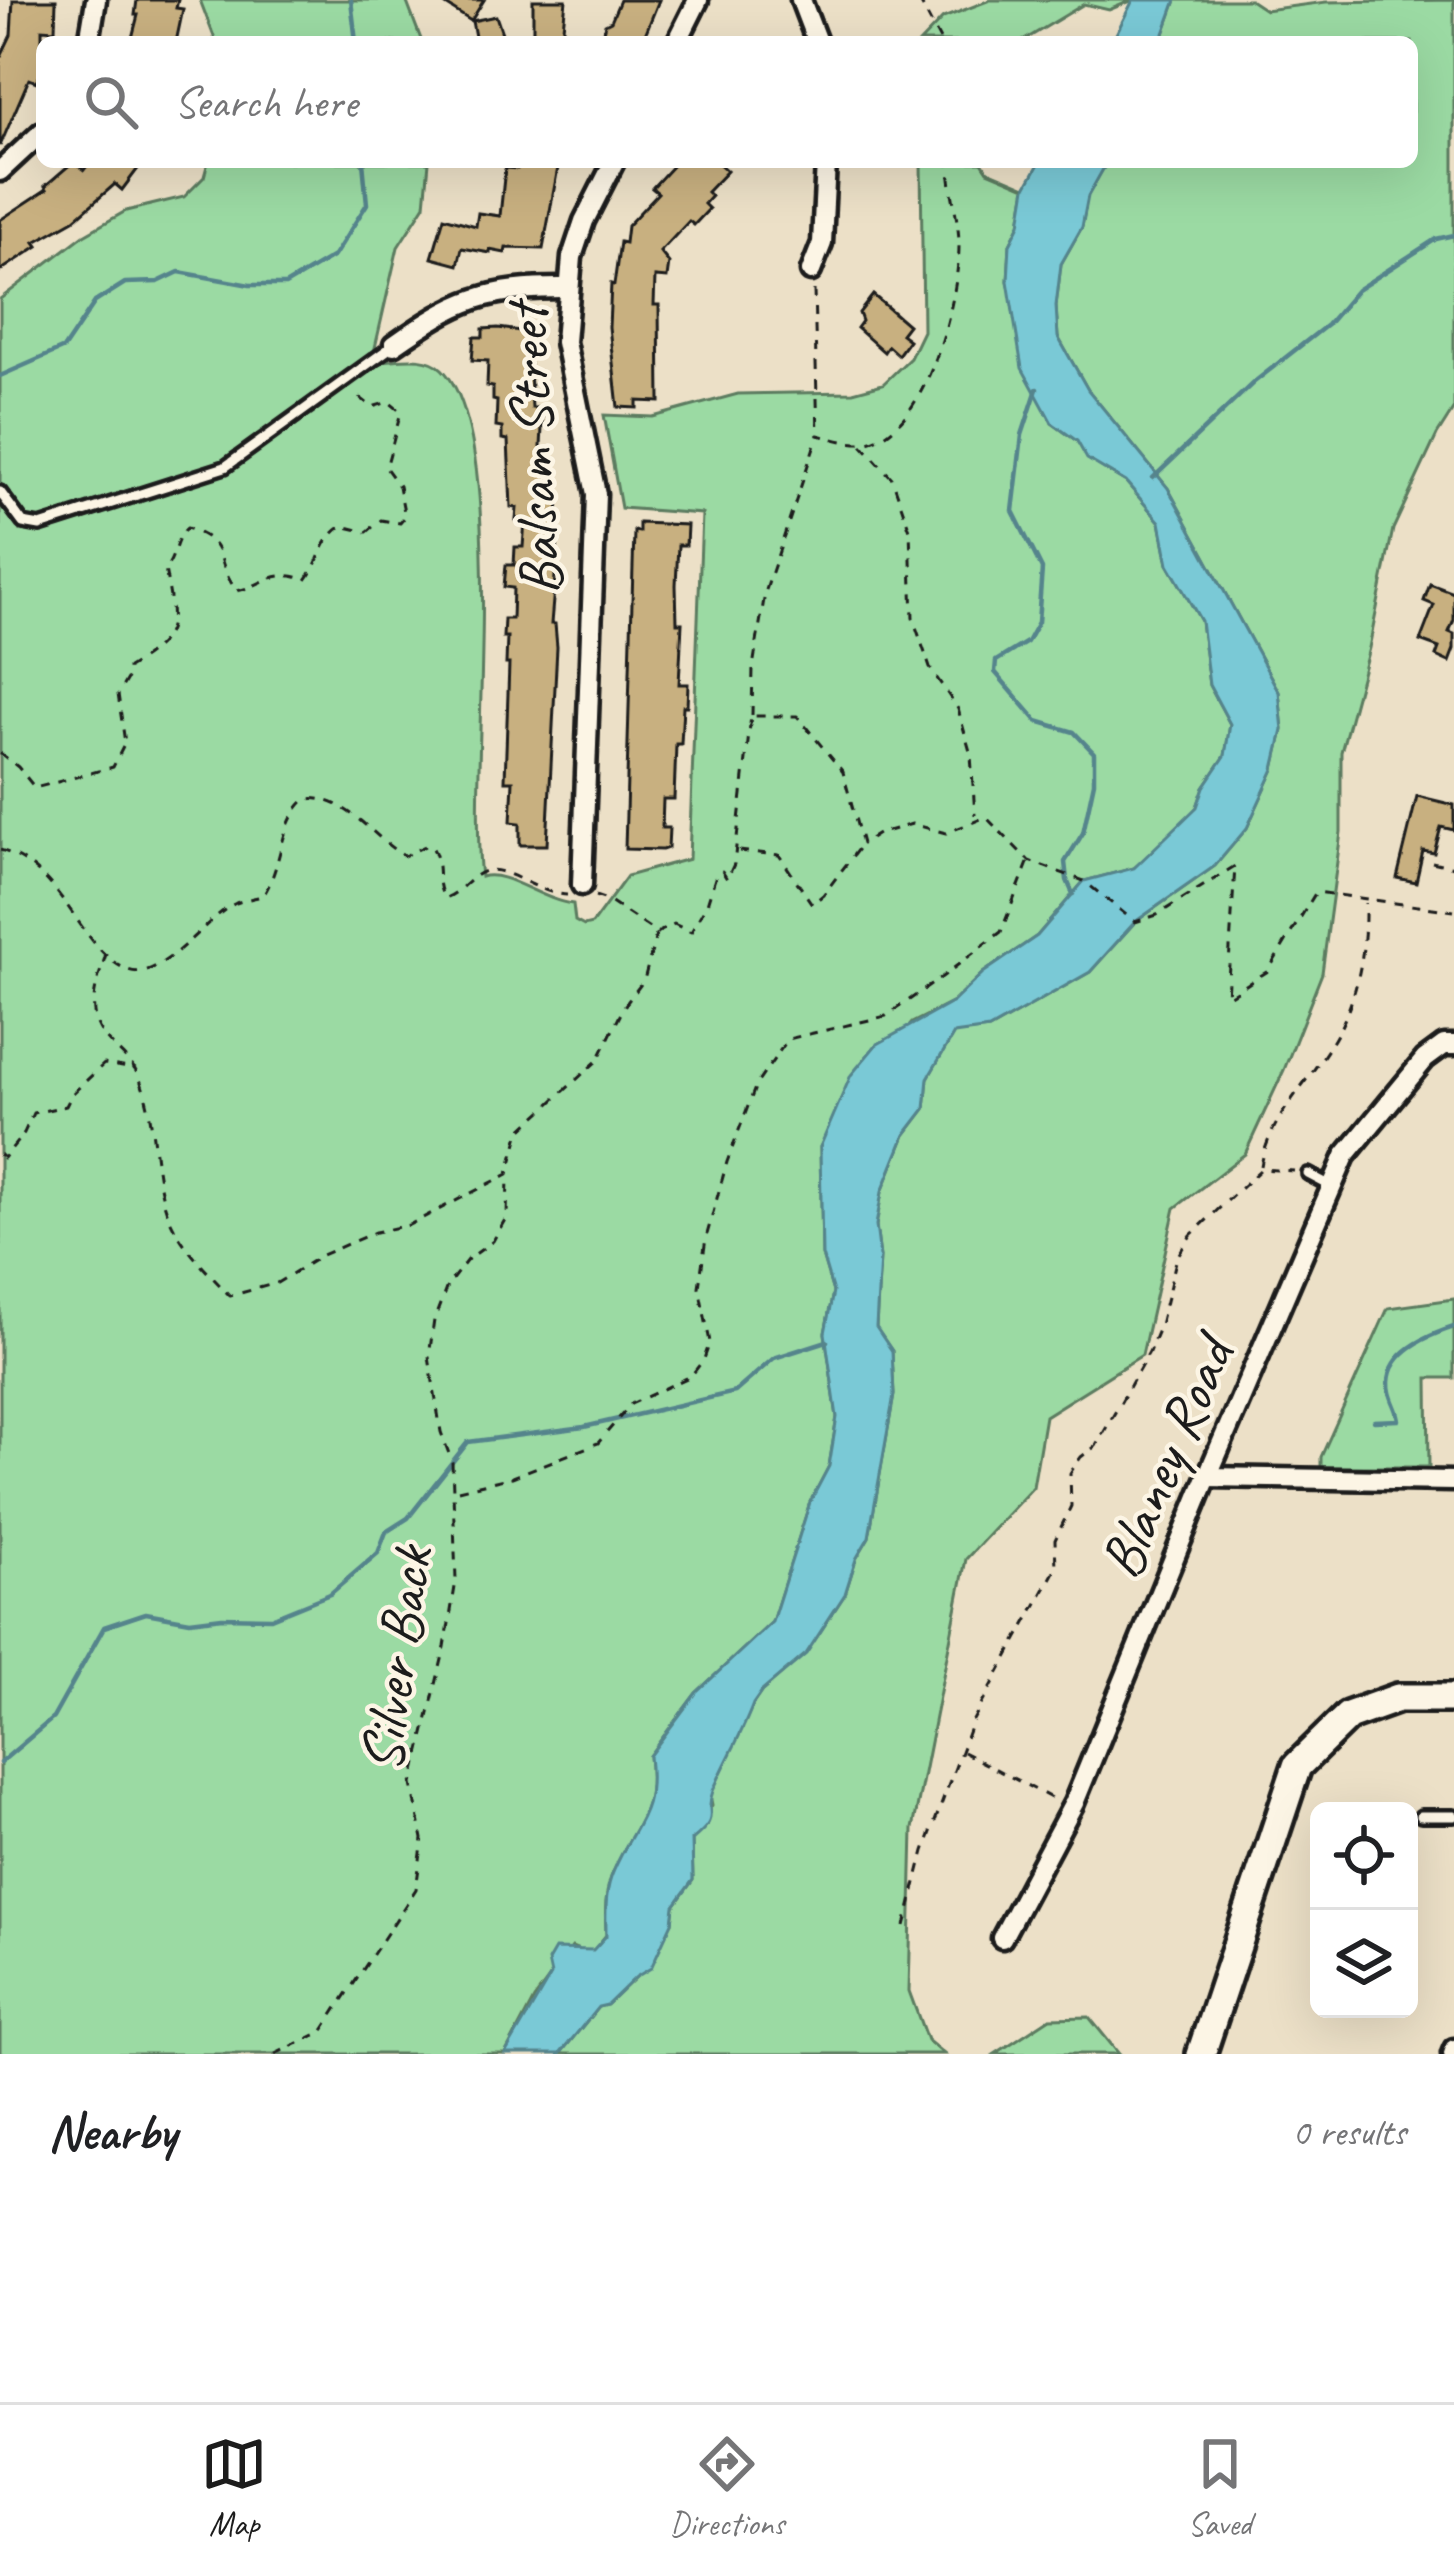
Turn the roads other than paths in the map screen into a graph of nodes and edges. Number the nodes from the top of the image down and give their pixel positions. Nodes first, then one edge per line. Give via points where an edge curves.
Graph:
1 (96, 0) edge
2 (698, 0) edge
3 (801, 0) edge
4 (90, 36) edge
5 (680, 36) edge
6 (815, 36) edge
7 (36, 138) edge
8 (611, 168) edge
9 (826, 168) edge
10 (0, 171) edge
11 (811, 271) road end
12 (567, 287) junction
13 (394, 346) joint
14 (0, 492) edge
15 (578, 892) road end
16 (1454, 1046) edge
17 (1307, 1174) road end
18 (1331, 1186) junction
19 (1207, 1477) junction
20 (1454, 1481) edge
21 (1454, 1698) edge
22 (1421, 1816) dead end
23 (1454, 1816) edge
24 (1003, 1938) dead end
25 (1202, 2054) edge

1 - 4 street
2 - 5 street
3 - 6 street
7 - 10 street
8 - 12 street, Balsam Street via 584,221
9 - 11 street via 822,243
12 - 13 street via 516,287 468,299
12 - 15 street, Balsam Street via 565,342 596,494
13 - 14 lane via 225,467 40,526 23,524
16 - 18 street, Blaney Road via 1425,1059 1345,1156
17 - 18 lane
18 - 19 street, Blaney Road
19 - 20 street
19 - 24 street, Blaney Road via 1074,1803
21 - 25 street via 1397,1699 1348,1717 1297,1766
22 - 23 lane

